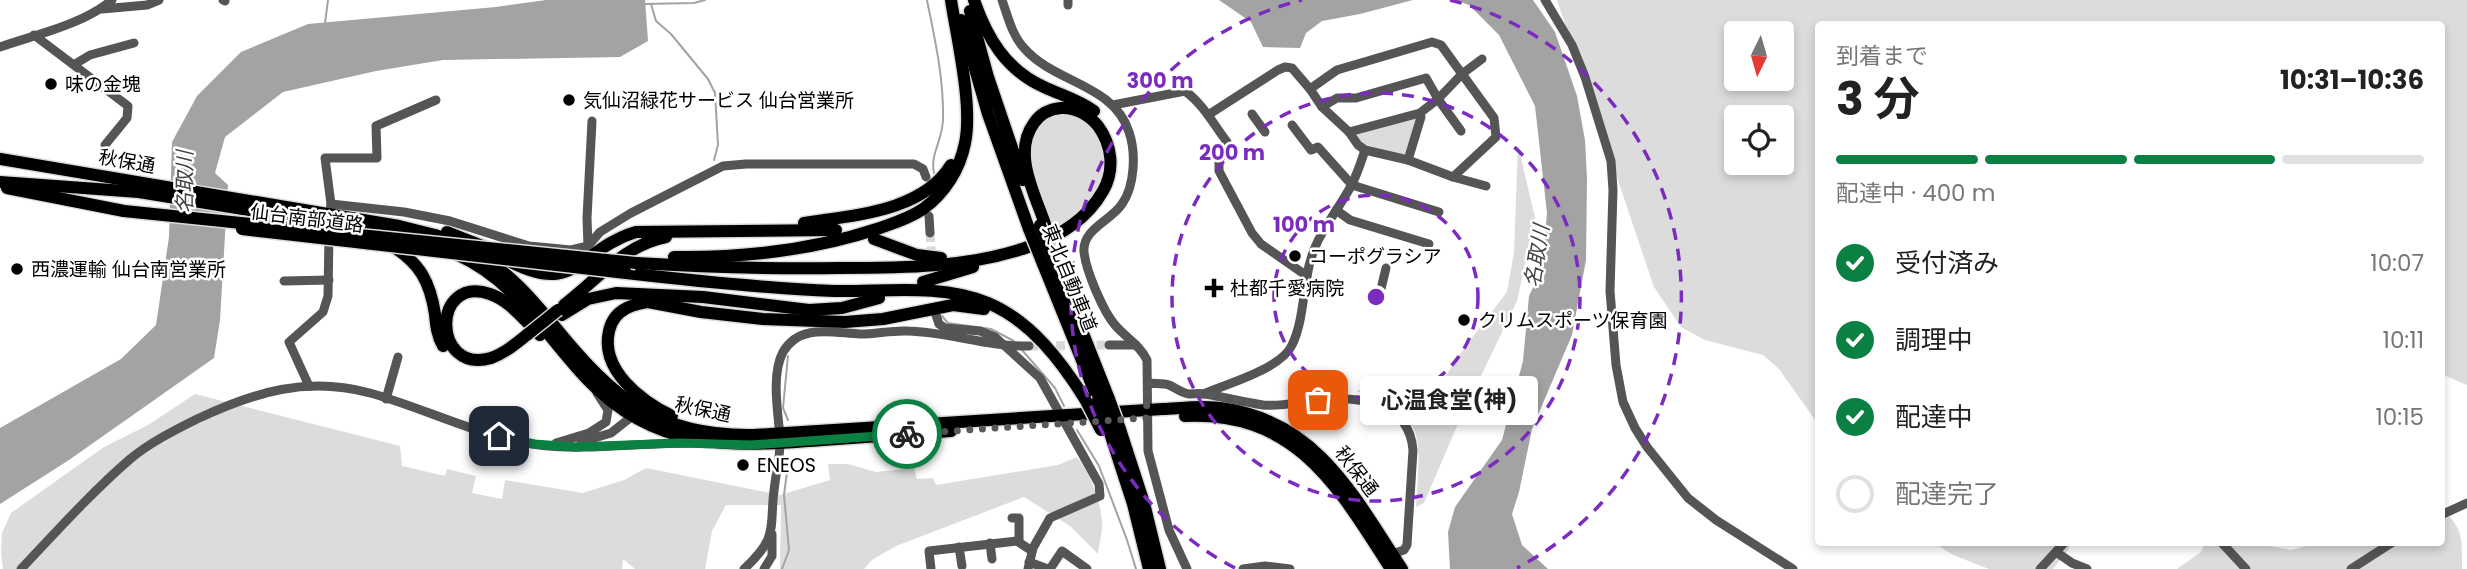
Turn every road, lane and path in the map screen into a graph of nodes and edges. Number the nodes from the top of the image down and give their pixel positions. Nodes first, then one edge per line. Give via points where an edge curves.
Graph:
1 (112, 0) edge
2 (159, 0) edge
3 (951, 0) edge
4 (957, 0) edge
5 (968, 0) edge
6 (974, 0) edge
7 (1002, 0) edge
8 (1545, 0) edge
9 (101, 9) junction
10 (34, 35) junction
11 (134, 43) dead end
12 (0, 47) edge
13 (1482, 59) dead end
14 (75, 64) junction
15 (961, 70) junction
16 (1462, 74) junction
17 (1310, 89) junction
18 (1438, 99) junction
19 (436, 100) dead end
20 (1113, 105) junction
21 (1322, 107) junction
22 (1420, 113) junction
23 (1252, 114) dead end
24 (1208, 115) junction
25 (593, 121) dead end
26 (1292, 125) dead end
27 (1461, 131) dead end
28 (1265, 132) dead end
29 (1349, 132) junction
30 (105, 145) dead end
31 (1365, 150) junction
32 (0, 159) edge
33 (1408, 160) junction
34 (926, 177) dead end
35 (1453, 177) junction
36 (0, 184) edge
37 (1352, 185) junction
38 (1486, 186) dead end
39 (164, 191) junction
40 (1336, 210) junction
41 (1438, 212) dead end
42 (330, 214) junction
43 (929, 216) dead end
44 (382, 223) junction
45 (344, 225) junction
46 (1038, 226) junction
47 (755, 230) junction
48 (836, 230) dead end
49 (709, 231) junction
50 (930, 233) tunnel mouth
51 (874, 239) dead end
52 (1429, 244) dead end
53 (589, 246) junction
54 (1012, 252) junction
55 (995, 261) junction
56 (1052, 261) junction
57 (634, 265) junction
58 (1386, 268) dead end
59 (1307, 276) junction
60 (329, 280) junction
61 (284, 281) dead end
62 (923, 282) dead end
63 (1381, 289) dead end
64 (647, 298) junction
65 (878, 299) dead end
66 (664, 300) junction
67 (684, 302) junction
68 (765, 303) junction
69 (560, 313) junction
70 (786, 313) junction
71 (814, 315) junction
72 (936, 315) dead end
73 (763, 318) junction
74 (1028, 329) junction
75 (530, 337) junction
76 (1109, 345) tunnel mouth
77 (1136, 345) junction
78 (1007, 346) junction
79 (1029, 346) tunnel mouth
80 (398, 357) dead end
81 (575, 365) junction
82 (588, 380) junction
83 (1148, 383) junction
84 (309, 386) junction
85 (1203, 394) junction
86 (386, 399) junction
87 (1097, 399) junction
88 (646, 413) junction
89 (1146, 414) junction
90 (632, 415) junction
91 (1064, 420) junction
92 (1110, 430) junction
93 (754, 435) junction
94 (780, 438) junction
95 (534, 444) junction
96 (548, 444) junction
97 (725, 444) junction
98 (2467, 503) edge
99 (2445, 513) edge
100 (1012, 518) dead end
101 (773, 529) junction
102 (1019, 542) junction
103 (990, 543) junction
104 (2061, 546) edge
105 (2225, 546) edge
106 (2387, 546) edge
107 (960, 547) junction
108 (1032, 551) junction
109 (2056, 552) junction
110 (1392, 554) junction
111 (992, 559) dead end
112 (962, 566) dead end
113 (1029, 566) edge
114 (21, 569) edge
115 (744, 569) edge
116 (764, 569) edge
117 (931, 569) edge
118 (1049, 569) edge
119 (1087, 569) edge
120 (1149, 569) edge
121 (1160, 569) edge
122 (1187, 569) edge
123 (1243, 569) edge
124 (1290, 569) edge
125 (1391, 569) edge
126 (1402, 569) edge
127 (1793, 569) edge
128 (2040, 569) edge
129 (2087, 569) edge
130 (2246, 569) edge
131 (2350, 569) edge

1 - 9 street
2 - 9 street
3 - 15 highway
4 - 46 highway, 東北自動車道 via 985,104
5 - 46 highway, 東北自動車道 via 998,110
6 - 55 highway via 993,44 1007,63 1035,83 1096,113 1109,128 1118,152 1114,188 1087,221 1044,247
7 - 20 street via 1017,40 1033,57
8 - 127 street via 1577,56 1611,160 1611,297 1621,393 1635,428 1688,498
9 - 10 street
10 - 12 street
10 - 14 street
11 - 14 street
13 - 16 street
14 - 30 street via 128,106 127,118
15 - 47 highway via 961,141 949,169 929,190 884,208
15 - 57 highway via 967,118 963,152 948,183 922,210 867,232 779,251
16 - 17 street via 1441,45 1432,42 1337,70
16 - 18 street
16 - 35 street via 1494,118 1496,137
17 - 21 street
17 - 24 street via 1292,68 1285,67
18 - 21 street via 1426,78 1337,98
18 - 22 street
18 - 27 street
19 - 42 street via 376,126 377,158 325,158
20 - 24 street via 1185,91
20 - 77 street via 1125,122 1131,143 1130,185 1122,204 1091,233 1084,248 1106,312
21 - 29 street
22 - 29 street
22 - 33 street
23 - 28 street
24 - 59 street via 1227,142 1219,171 1252,233 1271,253
25 - 53 street
26 - 37 street via 1311,150 1318,147
29 - 31 street
31 - 33 street
31 - 37 street
32 - 39 highway, 秋保通
33 - 35 street
34 - 53 street via 914,164 723,166 631,213 600,232
35 - 38 street
36 - 39 highway, 秋保通
36 - 57 highway, 仙台南部道路, bridge via 124,211 262,223 485,253
37 - 40 street
37 - 41 street
39 - 42 highway, 秋保通
40 - 52 street via 1350,220
40 - 59 street via 1314,247
42 - 44 highway, 秋保通
42 - 45 highway, 秋保通
42 - 53 street via 404,212 529,246 571,250
42 - 60 street
43 - 50 street
44 - 49 highway via 450,233 546,275 567,272 636,232
44 - 88 highway, 秋保通 via 451,240 497,267 526,293 600,379
45 - 75 highway via 393,246 417,265 430,287 440,341 454,359 468,366 492,365
45 - 81 highway, 秋保通 via 412,239 477,264 514,293
46 - 54 highway via 1026,167 1027,138 1041,115 1071,109 1087,116 1104,135 1110,153 1108,180 1099,198 1077,221 1048,239
46 - 56 highway, 東北自動車道, bridge
47 - 48 highway
47 - 49 highway
49 - 69 highway via 640,244
51 - 54 highway via 928,257
54 - 57 highway via 895,267
55 - 57 highway via 917,272 841,274 724,274
55 - 62 highway
56 - 87 highway, 東北自動車道
56 - 87 highway, 東北自動車道 via 1087,330
57 - 74 highway via 800,289 952,293 998,308
58 - 63 street
59 - 85 street via 1296,337 1288,352 1263,369
60 - 61 street
60 - 84 street via 323,312 289,342
64 - 66 highway
64 - 67 highway
64 - 69 highway via 616,293 596,296
64 - 93 highway via 623,310 610,326 609,355 625,381 643,399 675,418
65 - 71 highway
66 - 67 highway
66 - 70 highway
67 - 68 highway
67 - 73 highway
68 - 70 highway
68 - 71 highway
69 - 75 highway, bridge
70 - 71 highway
70 - 73 highway
71 - 73 highway
71 - 74 highway via 871,320 964,305 998,313
72 - 78 street via 945,328 980,331
74 - 87 highway
75 - 81 highway via 496,356 472,359 449,342 447,314 463,294 493,295
76 - 77 street
77 - 83 street via 1147,360
78 - 79 street
78 - 91 street via 1040,378
78 - 94 street via 906,330 809,332 782,354 776,404
80 - 86 street
81 - 82 highway, 秋保通
82 - 90 highway, 秋保通
82 - 96 street via 608,410 606,422 579,437
83 - 85 street
83 - 89 street
84 - 86 street via 338,387
84 - 114 street via 254,394 166,435 130,459
85 - 110 street via 1278,406 1355,399 1398,415 1407,425 1413,450 1407,545
86 - 95 street
87 - 92 highway, bridge
87 - 92 highway, 東北自動車道, bridge
88 - 90 street
88 - 93 highway, 秋保通 via 699,431
89 - 91 highway, 秋保通
89 - 110 highway, 秋保通 via 1225,408 1285,427 1327,461
89 - 122 street via 1148,451 1158,494
89 - 125 highway, 秋保通 via 1227,418 1278,435 1325,474
90 - 96 street via 603,437
90 - 97 highway, 秋保通 via 681,437
91 - 94 highway, 秋保通
91 - 108 street via 1099,484 1100,496 1050,518
92 - 120 highway
92 - 121 highway, 東北自動車道 via 1144,503
93 - 94 highway, 秋保通
94 - 97 highway, 秋保通
94 - 101 street
95 - 96 street
95 - 97 street
98 - 99 street
100 - 102 street via 1019,518
101 - 115 street
101 - 116 street via 772,556
102 - 103 street
102 - 108 street
103 - 107 street
103 - 111 street
104 - 109 street
105 - 130 street
106 - 131 street
107 - 112 street
107 - 117 street via 929,551
108 - 113 street
109 - 128 street
109 - 129 street
110 - 126 highway, 秋保通
113 - 118 street
118 - 119 street via 1062,551
123 - 124 street

